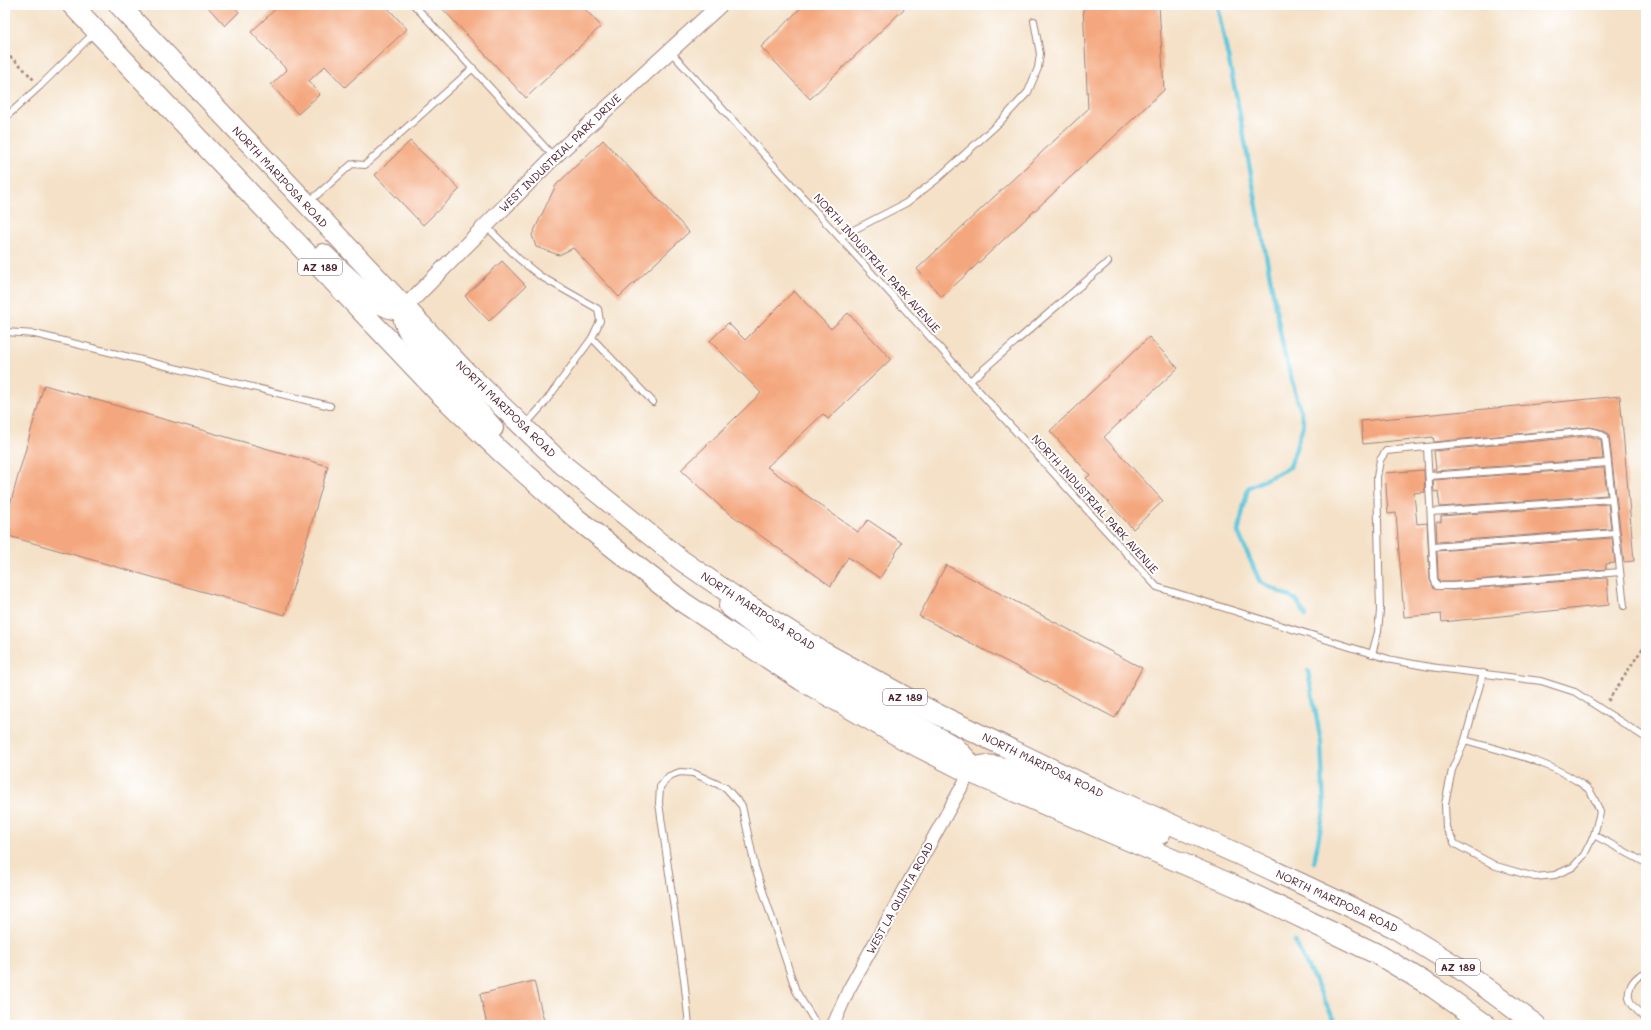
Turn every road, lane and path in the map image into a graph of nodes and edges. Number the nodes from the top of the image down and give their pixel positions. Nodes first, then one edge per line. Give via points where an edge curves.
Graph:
1 (72, 5) edge
2 (119, 5) edge
3 (414, 5) edge
4 (720, 5) edge
5 (1034, 21) dead end
6 (96, 30) junction
7 (670, 51) junction
8 (5, 53) edge
9 (473, 68) junction
10 (40, 86) junction
11 (5, 118) edge
12 (190, 130) junction
13 (554, 157) junction
14 (306, 205) junction
15 (485, 226) junction
16 (840, 236) junction
17 (1108, 262) dead end
18 (405, 307) junction
19 (5, 332) edge
20 (592, 338) junction
21 (970, 381) junction
22 (653, 402) dead end
23 (330, 406) dead end
24 (523, 428) junction
25 (1427, 447) junction
26 (1607, 462) junction
27 (1429, 476) junction
28 (597, 493) junction
29 (1612, 499) junction
30 (1431, 512) junction
31 (577, 519) junction
32 (1615, 533) junction
33 (1433, 547) junction
34 (1620, 572) junction
35 (1624, 606) dead end
36 (1646, 644) edge
37 (1372, 654) junction
38 (1483, 673) junction
39 (1603, 710) junction
40 (1646, 738) edge
41 (1465, 740) junction
42 (970, 772) junction
43 (1594, 835) junction
44 (1240, 862) junction
45 (1646, 862) edge
46 (1646, 973) edge
47 (1646, 1019) edge
48 (688, 1025) edge
49 (817, 1025) edge
50 (832, 1025) edge
51 (1486, 1025) edge
52 (1536, 1025) edge

1 - 6 highway, AZ 189
2 - 14 highway, NORTH MARIPOSA ROAD / AZ 189
3 - 9 lane
4 - 7 street, WEST INDUSTRIAL PARK DRIVE
5 - 16 lane via 1040,54 1038,68 1028,92 1000,122 906,203
6 - 10 lane
6 - 12 highway, AZ 189
7 - 13 street, WEST INDUSTRIAL PARK DRIVE
7 - 16 lane, NORTH INDUSTRIAL PARK AVENUE
8 - 10 path
9 - 13 lane
9 - 14 lane via 365,165 352,164
10 - 11 lane
12 - 18 highway via 288,223 367,293 393,309
12 - 31 highway, AZ 189 via 437,391
13 - 15 street, WEST INDUSTRIAL PARK DRIVE
14 - 18 highway, NORTH MARIPOSA ROAD / AZ 189
15 - 18 street, WEST INDUSTRIAL PARK DRIVE
15 - 20 lane via 519,260 540,276 598,310 600,321
16 - 21 lane, NORTH INDUSTRIAL PARK AVENUE
17 - 21 lane
18 - 24 highway, NORTH MARIPOSA ROAD / AZ 189
18 - 31 highway via 403,318 410,334
19 - 23 lane via 35,334
20 - 22 lane
20 - 24 lane
21 - 37 lane, NORTH INDUSTRIAL PARK AVENUE via 1157,587
24 - 28 highway, NORTH MARIPOSA ROAD / AZ 189
25 - 26 lane via 1590,431 1604,438
25 - 27 lane
25 - 37 lane via 1386,451 1380,460 1380,611
26 - 27 lane
26 - 29 lane
27 - 30 lane
28 - 42 highway via 662,552 754,626 802,659 955,747 968,761
28 - 44 highway, NORTH MARIPOSA ROAD / AZ 189 via 681,560 823,652 933,712
29 - 30 lane
29 - 32 lane
30 - 33 lane
31 - 42 highway, AZ 189 via 684,603 771,661 901,738
32 - 33 lane
32 - 34 lane
33 - 34 lane via 1435,583 1438,587
34 - 35 lane
36 - 39 path
37 - 38 lane, NORTH INDUSTRIAL PARK AVENUE via 1430,667
38 - 39 lane, NORTH INDUSTRIAL PARK AVENUE via 1541,680 1576,692
38 - 41 lane
39 - 40 lane, NORTH INDUSTRIAL PARK AVENUE
41 - 43 lane via 1555,769 1588,789 1600,812
41 - 43 lane via 1452,770 1445,804 1446,828 1455,844 1496,866 1535,877 1555,875 1573,867 1584,855
42 - 44 highway via 976,766 984,764 1005,768
42 - 50 street, WEST LA QUINTA ROAD via 848,989
42 - 51 highway, AZ 189 via 1242,889 1379,955 1434,988
43 - 45 lane
44 - 52 highway, NORTH MARIPOSA ROAD / AZ 189 via 1316,890 1409,936 1456,966
46 - 47 lane via 1634,981 1628,997
48 - 49 lane via 659,803 660,788 669,776 680,772 693,772 726,788 742,806 755,867 796,991

